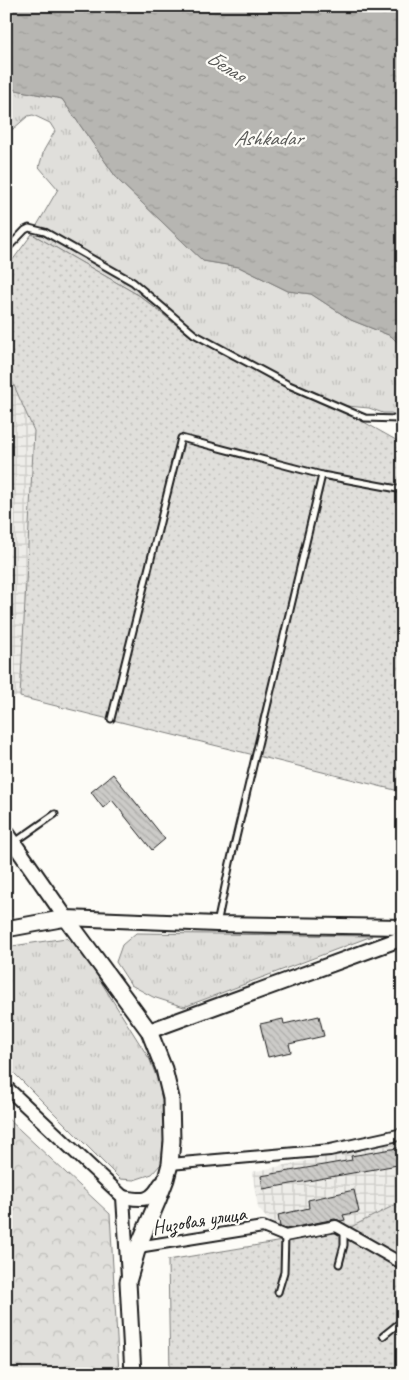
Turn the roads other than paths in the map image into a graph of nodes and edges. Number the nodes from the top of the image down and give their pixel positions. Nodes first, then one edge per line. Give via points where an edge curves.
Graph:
1 (6, 250) edge
2 (403, 424) edge
3 (322, 475) junction
4 (403, 490) edge
5 (111, 719) dead end
6 (55, 814) dead end
7 (10, 837) edge
8 (66, 918) junction
9 (217, 924) junction
10 (403, 926) edge
11 (6, 929) edge
12 (403, 938) edge
13 (149, 1032) junction
14 (6, 1087) edge
15 (403, 1134) edge
16 (170, 1164) junction
17 (122, 1197) junction
18 (344, 1231) junction
19 (285, 1236) junction
20 (138, 1248) junction
21 (339, 1264) dead end
22 (403, 1264) edge
23 (128, 1282) junction
24 (278, 1292) dead end
25 (403, 1320) edge
26 (383, 1336) dead end
27 (134, 1374) edge

1 - 2 lane via 29,228 45,232 133,282 194,334 220,348 289,385 365,418 398,419
3 - 4 lane
3 - 5 lane via 181,438
3 - 9 lane
6 - 7 lane
7 - 8 main road
8 - 9 main road
8 - 11 main road
8 - 13 main road
9 - 10 main road
12 - 13 main road
13 - 16 main road via 164,1069 171,1098
14 - 17 street
15 - 16 street via 330,1150
16 - 17 street via 152,1196 147,1199
16 - 20 main road
17 - 23 street
18 - 19 street via 336,1226
18 - 21 lane
18 - 22 street
19 - 20 street, Низовая улица via 263,1227
19 - 24 lane via 284,1272
20 - 23 main road
23 - 27 main road
25 - 26 lane

